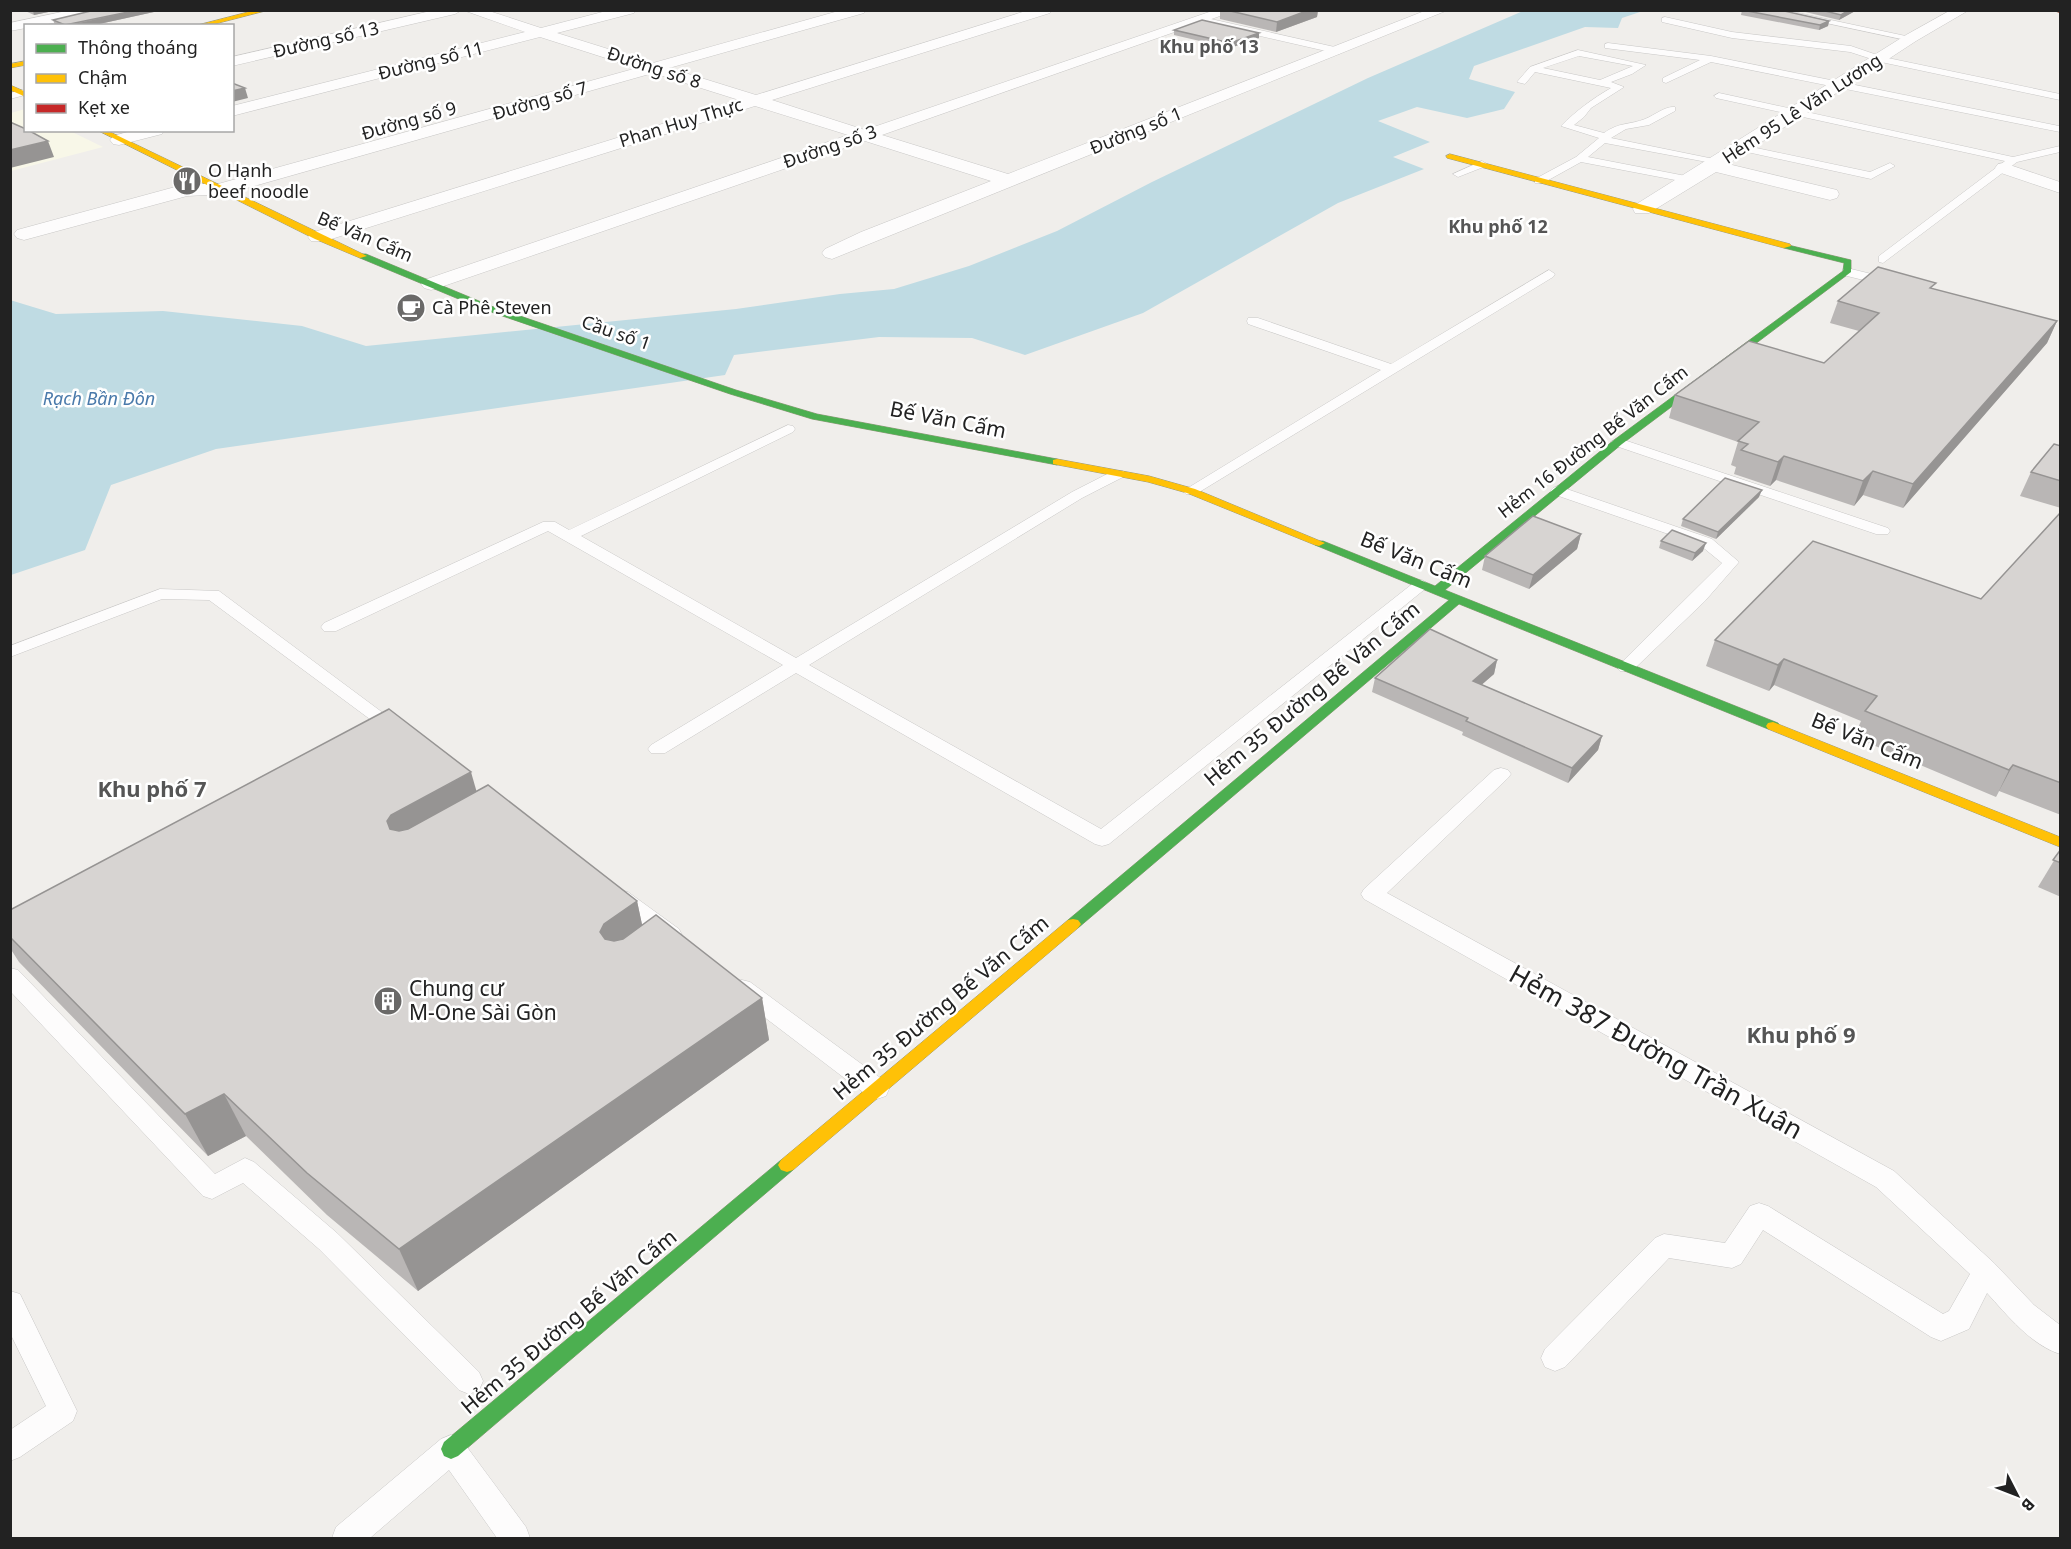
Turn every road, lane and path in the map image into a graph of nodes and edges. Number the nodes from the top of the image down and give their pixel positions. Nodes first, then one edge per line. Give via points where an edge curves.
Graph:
1 (94, 10) edge
2 (266, 10) edge
3 (455, 10) edge
4 (470, 10) edge
5 (629, 10) edge
6 (809, 10) edge
7 (860, 10) edge
8 (1045, 10) edge
9 (1230, 10) edge
10 (1441, 10) edge
11 (1769, 10) edge
12 (1962, 10) edge
13 (1170, 13) dead end
14 (1202, 20) junction
15 (1665, 20) dead end
16 (25, 24) edge
17 (206, 24) edge
18 (542, 33) junction
19 (1911, 38) junction
20 (1608, 46) dead end
21 (1339, 51) junction
22 (1642, 52) junction
23 (1709, 58) junction
24 (1881, 59) junction
25 (629, 60) junction
26 (1624, 61) junction
27 (234, 62) edge
28 (655, 68) junction
29 (1533, 69) junction
30 (1666, 80) dead end
31 (1522, 82) dead end
32 (1601, 83) junction
33 (1839, 86) junction
34 (1719, 96) dead end
35 (2061, 97) edge
36 (755, 100) junction
37 (1672, 109) dead end
38 (234, 110) edge
39 (1796, 114) junction
40 (2060, 130) edge
41 (104, 132) edge
42 (148, 132) edge
43 (866, 135) junction
44 (1604, 138) junction
45 (118, 140) junction
46 (1742, 148) junction
47 (2061, 149) edge
48 (1450, 156) dead end
49 (1580, 159) junction
50 (1482, 164) junction
51 (1716, 164) junction
52 (2008, 164) junction
53 (1890, 166) dead end
54 (1458, 174) dead end
55 (1691, 180) junction
56 (1539, 181) junction
57 (1010, 182) junction
58 (192, 185) junction
59 (2061, 188) edge
60 (219, 190) junction
61 (1830, 194) dead end
62 (1642, 209) junction
63 (24, 234) dead end
64 (318, 237) junction
65 (832, 253) dead end
66 (1883, 259) dead end
67 (1847, 272) junction
68 (1549, 274) dead end
69 (431, 284) junction
70 (1903, 286) edge
71 (488, 308) joint
72 (1252, 321) dead end
73 (1392, 369) junction
74 (733, 392) joint
75 (788, 429) dead end
76 (1618, 442) junction
77 (1118, 474) junction
78 (1191, 491) junction
79 (1558, 491) junction
80 (1882, 531) dead end
81 (569, 536) junction
82 (1429, 588) junction
83 (1457, 599) junction
84 (330, 627) dead end
85 (10, 652) edge
86 (796, 665) junction
87 (1626, 666) junction
88 (383, 747) edge
89 (658, 748) dead end
90 (1502, 774) dead end
91 (2061, 842) edge
92 (609, 889) edge
93 (672, 944) edge
94 (10, 976) edge
95 (729, 979) edge
96 (877, 1089) junction
97 (1985, 1271) junction
98 (10, 1303) edge
99 (2061, 1341) edge
100 (1555, 1358) dead end
101 (469, 1381) dead end
102 (10, 1447) edge
103 (451, 1449) junction
104 (347, 1539) edge
105 (515, 1539) edge

1 - 16 street
2 - 17 street
3 - 27 street, Đường số 13
4 - 18 street, Đường số 8
5 - 18 street, Đường số 11
6 - 25 street, Đường số 9
7 - 28 street, Đường số 7
8 - 36 street, Phan Huy Thực
9 - 14 street, Đường số 3
10 - 21 street, Đường số 1
11 - 19 lane
12 - 19 street, Hẻm 95 Lê Văn Lương
13 - 14 street
14 - 21 lane
14 - 43 street, Đường số 3
15 - 24 lane via 1732,35 1851,49
18 - 25 street, Đường số 8
18 - 38 street, Đường số 11
19 - 24 street, Hẻm 95 Lê Văn Lương
20 - 22 lane
21 - 57 street, Đường số 1
22 - 23 lane
22 - 26 lane
23 - 30 lane
23 - 33 lane
24 - 33 street, Hẻm 95 Lê Văn Lương
24 - 35 lane
25 - 28 street, Đường số 8
25 - 58 street, Đường số 9
26 - 29 lane via 1578,52
26 - 32 lane via 1641,64
28 - 36 street, Đường số 8
28 - 60 street, Đường số 7
29 - 31 lane
29 - 32 lane
32 - 44 lane via 1619,87 1587,106 1566,126
33 - 39 street, Hẻm 95 Lê Văn Lương
33 - 40 lane
34 - 39 lane
36 - 43 street, Đường số 8
36 - 64 street, Phan Huy Thực
37 - 44 lane via 1646,123 1623,126
39 - 46 street, Hẻm 95 Lê Văn Lương
39 - 52 lane
41 - 45 street
42 - 45 street
43 - 57 street, Đường số 8
43 - 69 street, Đường số 3
44 - 49 lane
44 - 51 lane
45 - 58 street
46 - 51 street, Hẻm 95 Lê Văn Lương
46 - 53 lane via 1871,176
47 - 52 lane
48 - 50 street
49 - 55 lane
49 - 56 lane
50 - 54 lane
50 - 56 street
51 - 55 street, Hẻm 95 Lê Văn Lương
51 - 61 street
52 - 59 street
52 - 66 lane
55 - 62 street, Hẻm 95 Lê Văn Lương
56 - 62 street
57 - 65 street, Đường số 1
58 - 60 street, Đường số 9
58 - 63 street, Đường số 9
60 - 64 street, Bế Văn Cấm
62 - 67 street via 1848,262
64 - 69 street, Bế Văn Cấm
67 - 70 lane
67 - 76 street, Hẻm 16 Đường Bế Văn Cấm
68 - 73 lane
69 - 71 street, Bế Văn Cấm
71 - 74 street, Cầu số 1
72 - 73 lane
73 - 78 lane
74 - 77 street, Bế Văn Cấm via 815,417
75 - 81 lane
76 - 79 street, Hẻm 16 Đường Bế Văn Cấm
76 - 80 lane
77 - 78 street, Bế Văn Cấm
77 - 86 lane
78 - 82 street, Bế Văn Cấm
79 - 82 street, Hẻm 16 Đường Bế Văn Cấm
79 - 87 lane via 1706,542 1731,562 1700,597
81 - 84 lane via 549,525
81 - 86 lane
82 - 83 street, Bế Văn Cấm
82 - 86 lane via 1102,839
83 - 87 street, Bế Văn Cấm
83 - 96 street, Hẻm 35 Đường Bế Văn Cấm
85 - 88 lane via 160,594 213,596 409,740
86 - 89 lane
87 - 91 street, Bế Văn Cấm
90 - 97 lane, Hẻm 387 Đường Trần Xuân via 1372,894 1885,1179
92 - 93 lane
94 - 101 lane via 212,1188 245,1169 328,1241
95 - 96 lane
96 - 103 street, Hẻm 35 Đường Bế Văn Cấm
97 - 99 lane, Hẻm 387 Đường Trần Xuân via 2024,1314
97 - 100 lane via 1959,1320 1941,1328 1759,1215 1732,1256 1664,1246
98 - 102 lane via 63,1411
103 - 104 lane
103 - 105 lane

